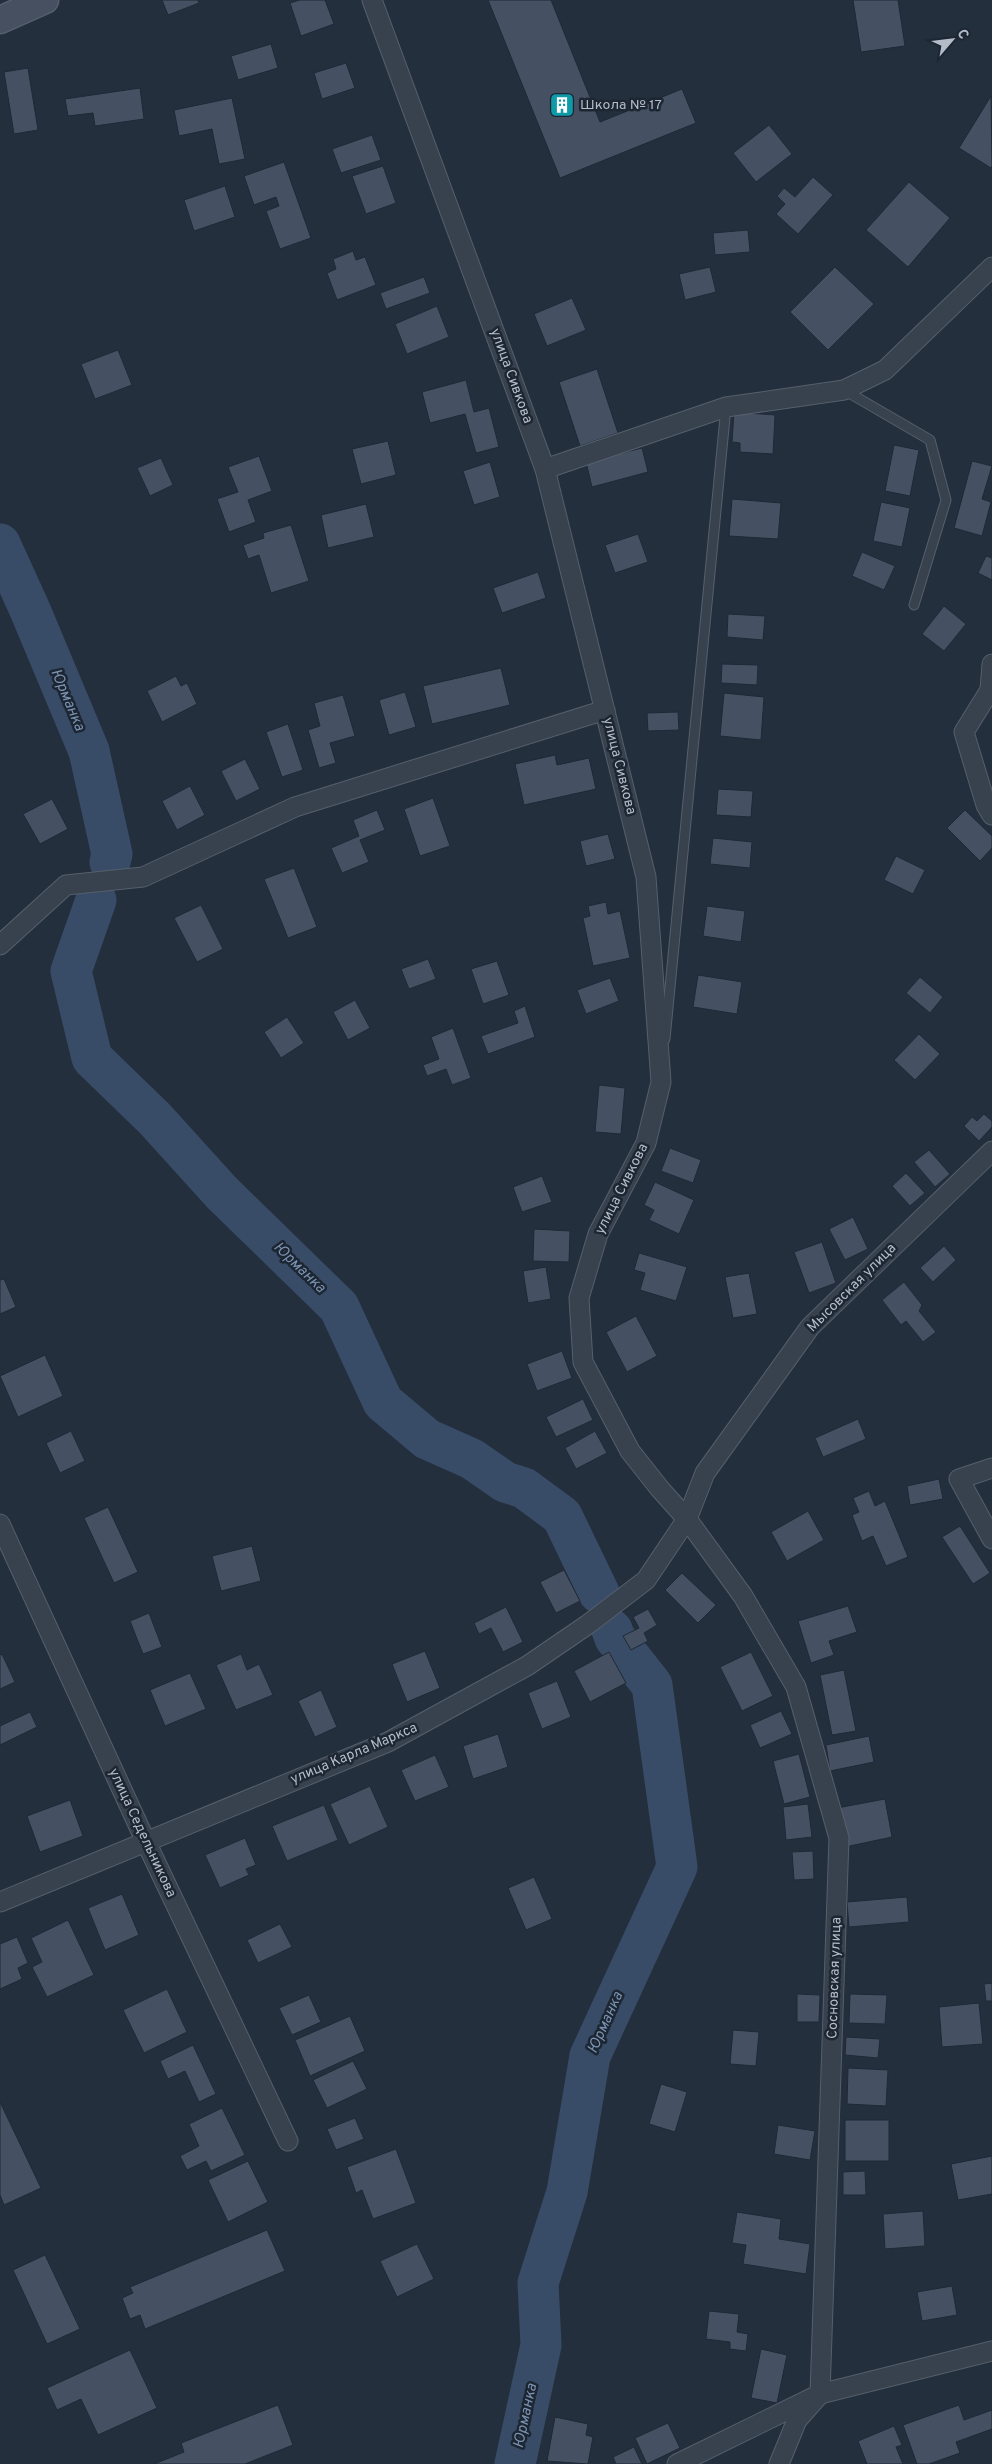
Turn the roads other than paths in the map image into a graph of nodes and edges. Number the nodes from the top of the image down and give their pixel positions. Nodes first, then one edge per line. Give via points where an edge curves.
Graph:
1 (45, 0) edge
2 (372, 0) edge
3 (0, 20) edge
4 (992, 267) edge
5 (844, 390) junction
6 (726, 407) junction
7 (545, 468) junction
8 (914, 605) dead end
9 (992, 664) edge
10 (605, 710) junction
11 (992, 815) edge
12 (0, 945) edge
13 (661, 1082) junction
14 (992, 1151) edge
15 (992, 1468) edge
16 (687, 1519) junction
17 (0, 1524) edge
18 (992, 1539) edge
19 (146, 1842) junction
20 (0, 1902) edge
21 (288, 2141) dead end
22 (992, 2351) edge
23 (820, 2394) junction
24 (677, 2464) edge
25 (779, 2464) edge

1 - 3 main road
2 - 7 street, улица Сивкова
4 - 5 street via 885,370
5 - 6 street
5 - 8 lane via 930,440 946,500
6 - 7 street
6 - 13 lane
7 - 10 street, улица Сивкова
9 - 11 street via 990,690 964,732
10 - 12 street via 295,807 143,877 66,885
10 - 13 street, улица Сивкова via 646,877
13 - 16 street, улица Сивкова via 646,1143 598,1234 579,1298 583,1362 630,1451
14 - 16 street, Мысовская улица via 810,1327 705,1472
15 - 18 street via 959,1479
16 - 19 street, улица Карла Маркса via 646,1580 527,1666 388,1742
16 - 23 street, Сосновская улица via 742,1596 796,1687 840,1838
17 - 19 street, улица Седельникова
19 - 20 street, улица Карла Маркса
19 - 21 street, улица Седельникова
22 - 23 street
23 - 24 street
23 - 25 street via 797,2420

